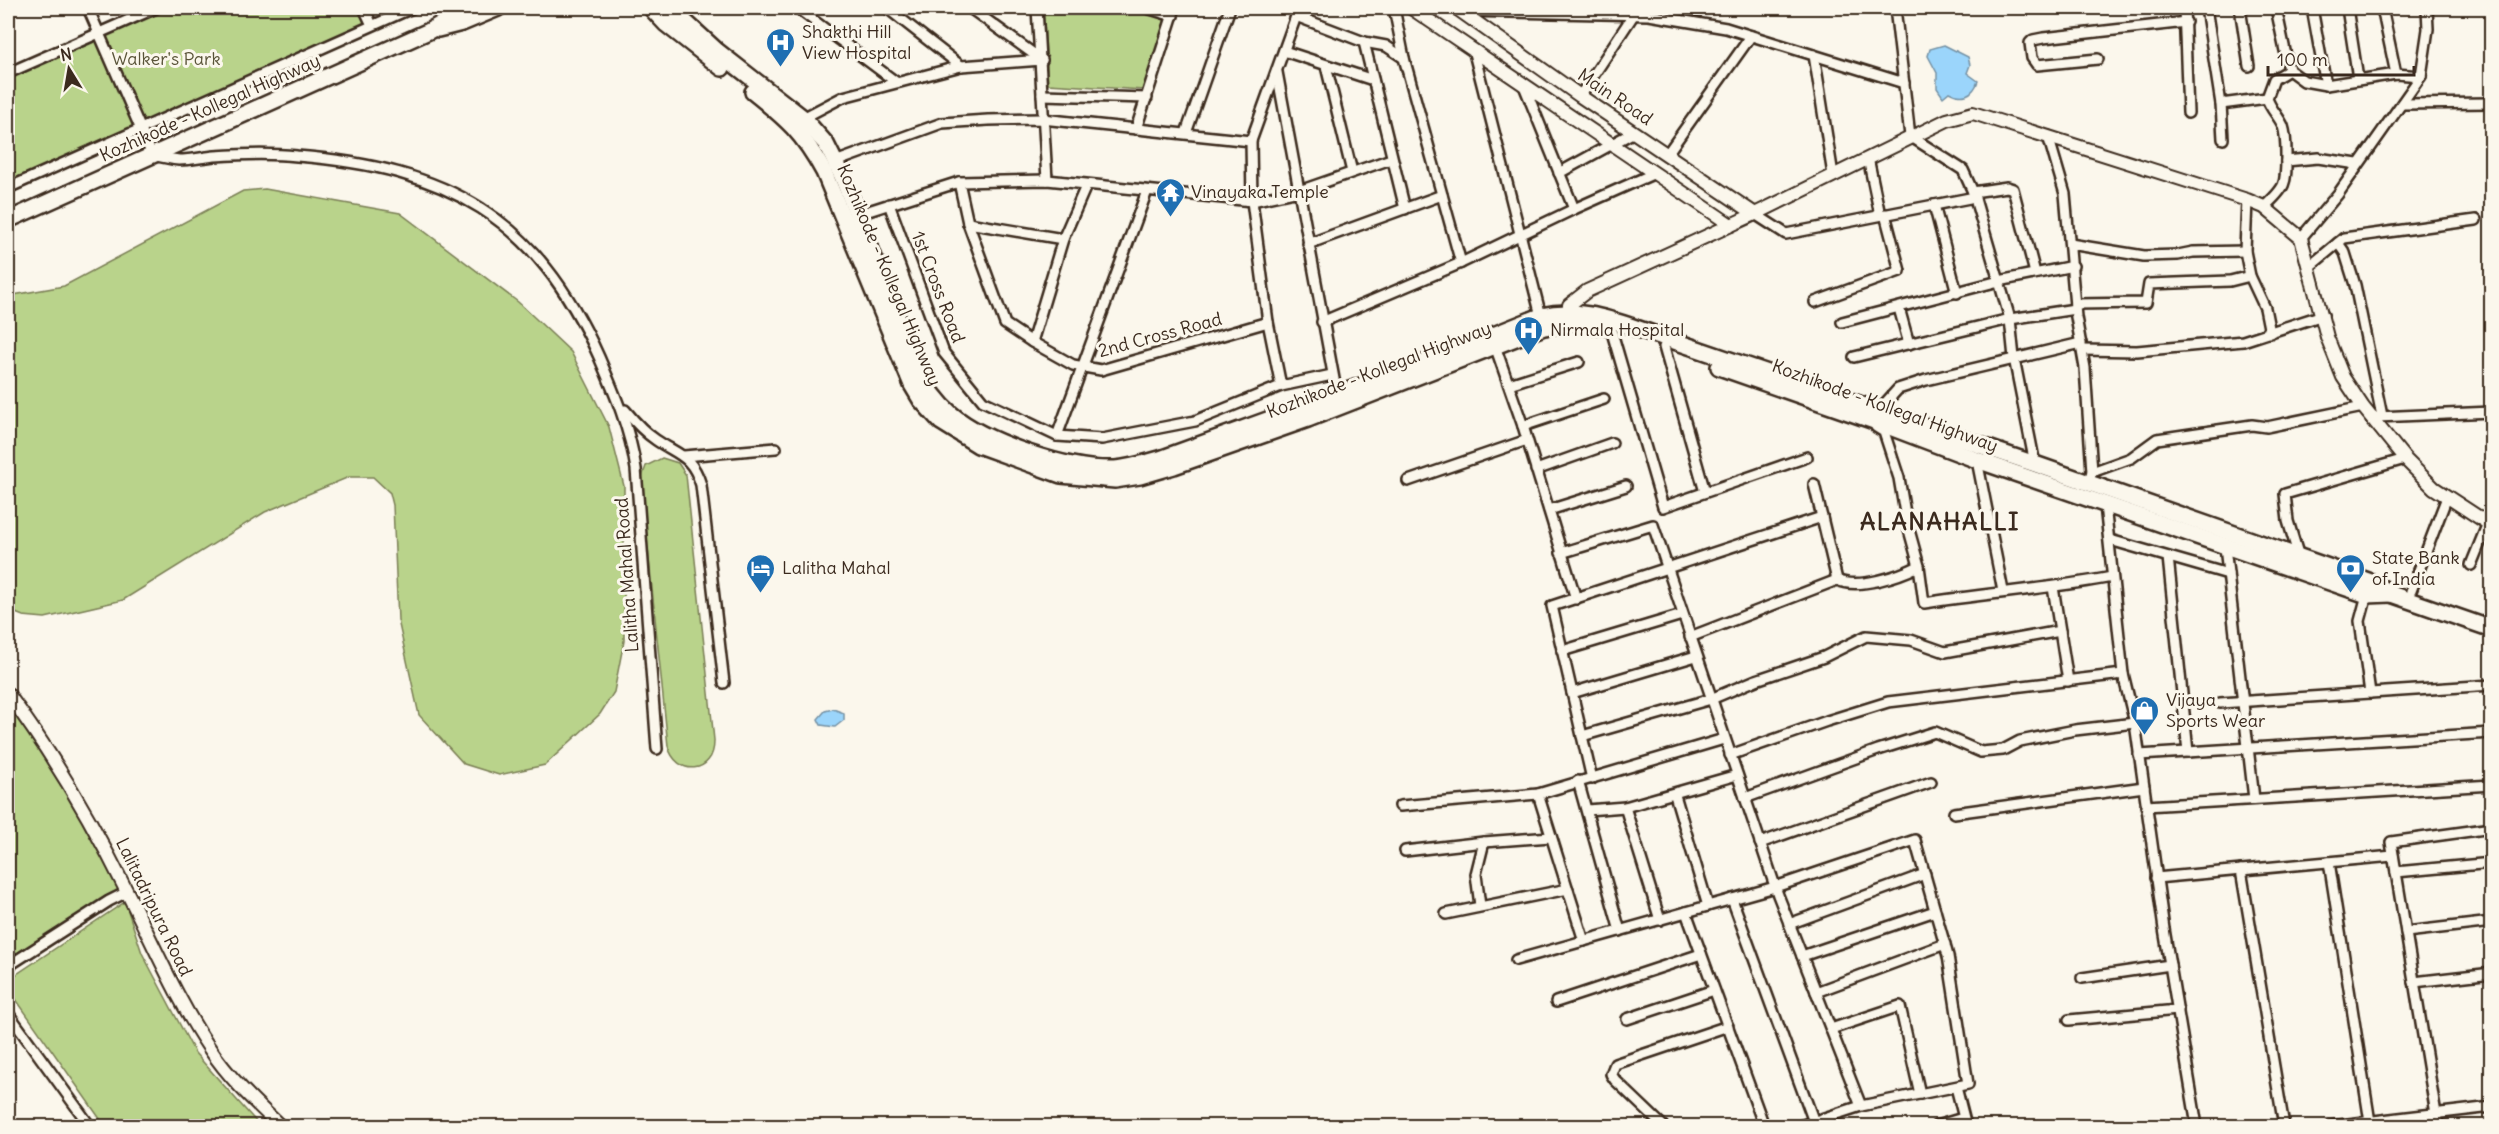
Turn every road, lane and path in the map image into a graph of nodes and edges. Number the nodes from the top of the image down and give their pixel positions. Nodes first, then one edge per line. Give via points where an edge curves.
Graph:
1 (88, 8) edge
2 (156, 8) edge
3 (364, 8) edge
4 (412, 8) edge
5 (468, 8) edge
6 (498, 8) edge
7 (651, 8) edge
8 (670, 8) edge
9 (797, 8) edge
10 (887, 8) edge
11 (970, 8) edge
12 (1037, 8) edge
13 (1147, 8) edge
14 (1230, 8) edge
15 (1394, 8) edge
16 (1411, 8) edge
17 (1895, 8) edge
18 (2184, 8) edge
19 (2206, 8) edge
20 (2240, 8) edge
21 (2276, 8) edge
22 (2312, 8) edge
23 (2347, 8) edge
24 (2382, 8) edge
25 (2427, 8) edge
26 (1459, 9) edge
27 (1174, 12) edge
28 (1298, 12) edge
29 (1634, 14) junction
30 (2186, 22) junction
31 (372, 26) junction
32 (429, 32) junction
33 (100, 33) junction
34 (1750, 36) junction
35 (1364, 42) junction
36 (1473, 49) junction
37 (1284, 51) junction
38 (1814, 55) junction
39 (1404, 58) junction
40 (2098, 59) dead end
41 (1042, 60) junction
42 (961, 66) junction
43 (1326, 66) junction
44 (2249, 66) dead end
45 (1277, 70) junction
46 (2289, 70) junction
47 (8, 73) edge
48 (2396, 74) junction
49 (2421, 76) junction
50 (2358, 79) junction
51 (1373, 80) junction
52 (897, 82) junction
53 (1522, 82) junction
54 (1904, 82) junction
55 (2326, 85) junction
56 (1042, 95) junction
57 (1580, 96) junction
58 (769, 98) junction
59 (1147, 98) junction
60 (2267, 98) junction
61 (2492, 103) edge
62 (2221, 104) junction
63 (2402, 104) junction
64 (2188, 113) dead end
65 (803, 118) junction
66 (1042, 119) junction
67 (140, 128) junction
68 (1136, 129) junction
69 (1634, 132) junction
70 (1186, 133) junction
71 (1910, 136) junction
72 (2048, 136) junction
73 (2223, 139) dead end
74 (1251, 141) junction
75 (1614, 144) junction
76 (1667, 154) junction
77 (152, 156) junction
78 (1868, 158) junction
79 (1391, 159) junction
80 (2286, 161) junction
81 (835, 162) junction
82 (2357, 164) junction
83 (1352, 172) junction
84 (1559, 173) junction
85 (1655, 173) junction
86 (1833, 175) junction
87 (1047, 180) junction
88 (959, 182) junction
89 (1086, 186) junction
90 (8, 188) edge
91 (1147, 191) junction
92 (1299, 191) junction
93 (1442, 195) junction
94 (1974, 195) junction
95 (2247, 200) junction
96 (1252, 201) junction
97 (889, 204) junction
98 (1934, 205) junction
99 (2264, 207) junction
100 (1405, 209) junction
101 (1574, 209) junction
102 (1755, 214) junction
103 (1882, 214) junction
104 (856, 215) junction
105 (8, 220) edge
106 (2476, 220) dead end
107 (968, 223) junction
108 (1731, 225) junction
109 (1519, 235) junction
110 (2301, 238) junction
111 (1063, 239) junction
112 (2338, 243) junction
113 (1308, 244) junction
114 (2070, 244) junction
115 (2245, 251) junction
116 (1461, 263) junction
117 (2073, 266) junction
118 (2309, 267) junction
119 (2035, 273) junction
120 (2250, 276) junction
121 (1999, 281) junction
122 (1957, 293) junction
123 (1815, 302) dead end
124 (2075, 307) junction
125 (1899, 308) junction
126 (2323, 315) junction
127 (1541, 316) junction
128 (1567, 318) junction
129 (2010, 319) junction
130 (1268, 322) junction
131 (1322, 322) junction
132 (1842, 322) dead end
133 (1610, 324) junction
134 (2270, 333) junction
135 (1493, 341) junction
136 (1032, 342) junction
137 (1909, 344) junction
138 (2081, 346) junction
139 (1664, 347) junction
140 (1854, 357) dead end
141 (2014, 358) junction
142 (1579, 362) dead end
143 (1084, 367) junction
144 (1332, 375) junction
145 (1509, 384) junction
146 (1281, 386) junction
147 (1337, 395) junction
148 (1604, 399) dead end
149 (618, 400) junction
150 (2363, 407) junction
151 (2492, 412) edge
152 (1876, 415) junction
153 (2377, 417) junction
154 (1523, 426) junction
155 (1057, 436) junction
156 (1527, 440) junction
157 (1612, 443) dead end
158 (776, 448) dead end
159 (684, 456) junction
160 (1807, 457) dead end
161 (2405, 459) junction
162 (1977, 460) junction
163 (2034, 464) junction
164 (1536, 470) junction
165 (2090, 477) junction
166 (1408, 481) dead end
167 (1814, 484) dead end
168 (1626, 486) dead end
169 (1705, 492) junction
170 (2447, 497) junction
171 (2105, 505) junction
172 (1663, 507) junction
173 (1549, 510) junction
174 (1822, 517) junction
175 (1653, 525) junction
176 (2490, 525) edge
177 (2110, 540) junction
178 (2225, 547) junction
179 (1561, 553) junction
180 (2299, 556) junction
181 (2168, 557) junction
182 (2470, 565) dead end
183 (1918, 566) junction
184 (1666, 569) junction
185 (2228, 574) junction
186 (2112, 577) junction
187 (1837, 580) junction
188 (2053, 586) junction
189 (2003, 591) junction
190 (2411, 591) dead end
191 (2391, 594) junction
192 (2367, 595) junction
193 (1576, 599) junction
194 (1682, 615) junction
195 (2491, 628) edge
196 (2060, 631) junction
197 (1690, 637) junction
198 (1562, 651) junction
199 (1696, 656) junction
200 (2123, 674) junction
201 (2068, 681) junction
202 (724, 683) dead end
203 (2492, 684) edge
204 (1572, 693) junction
205 (2370, 693) junction
206 (8, 694) edge
207 (1711, 699) junction
208 (2243, 702) junction
209 (2220, 703) dead end
210 (2134, 723) junction
211 (2492, 733) edge
212 (1582, 736) junction
213 (1724, 739) junction
214 (2249, 748) junction
215 (657, 749) dead end
216 (2188, 752) junction
217 (1730, 755) junction
218 (2139, 755) junction
219 (1737, 775) junction
220 (1592, 779) junction
221 (1578, 781) junction
222 (1931, 782) dead end
223 (2492, 785) edge
224 (2144, 787) junction
225 (1538, 794) junction
226 (1675, 795) junction
227 (1745, 798) junction
228 (2254, 799) junction
229 (1400, 806) dead end
230 (2146, 806) junction
231 (1625, 807) junction
232 (1587, 810) junction
233 (1954, 813) dead end
234 (2492, 828) edge
235 (1551, 837) junction
236 (1484, 842) junction
237 (1760, 843) junction
238 (1405, 851) dead end
239 (2393, 856) junction
240 (2330, 862) junction
241 (2492, 863) edge
242 (2241, 870) junction
243 (2396, 872) junction
244 (1924, 874) junction
245 (2157, 878) junction
246 (1775, 887) junction
247 (1568, 889) junction
248 (127, 892) junction
249 (1732, 899) junction
250 (1480, 906) junction
251 (1708, 906) junction
252 (1935, 911) junction
253 (1686, 912) junction
254 (1446, 914) dead end
255 (1660, 920) junction
256 (2492, 922) edge
257 (1789, 924) junction
258 (1620, 931) junction
259 (2406, 932) junction
260 (1584, 941) junction
261 (1945, 944) junction
262 (1701, 954) junction
263 (1802, 956) junction
264 (1516, 960) dead end
265 (2170, 964) junction
266 (8, 966) edge
267 (2491, 977) edge
268 (2082, 978) dead end
269 (2414, 982) junction
270 (1714, 990) junction
271 (1816, 992) junction
272 (1556, 1002) dead end
273 (2178, 1010) junction
274 (8, 1012) edge
275 (1627, 1019) dead end
276 (2069, 1020) dead end
277 (1728, 1026) junction
278 (1831, 1029) junction
279 (1956, 1086) junction
280 (1920, 1094) junction
281 (1861, 1106) junction
282 (2492, 1107) edge
283 (2436, 1114) junction
284 (1814, 1122) junction
285 (1965, 1122) edge
286 (2370, 1122) junction
287 (90, 1126) edge
288 (280, 1126) edge
289 (1661, 1126) edge
290 (1764, 1126) edge
291 (1800, 1126) edge
292 (1936, 1126) edge
293 (2197, 1126) edge
294 (2284, 1126) edge
295 (2331, 1126) edge
296 (2438, 1126) edge

1 - 33 street
2 - 33 street
3 - 31 street
4 - 31 street
5 - 32 main road, Kozhikode - Kollegal Highway
6 - 32 main road, Kozhikode - Kollegal Highway via 462,24
7 - 58 main road, Kozhikode - Kollegal Highway via 666,24
8 - 58 main road, Kozhikode - Kollegal Highway
9 - 52 street
10 - 42 street
11 - 41 street
12 - 41 street
13 - 27 street
14 - 70 street
15 - 39 street
16 - 36 street
17 - 54 street
18 - 30 street
19 - 62 street
20 - 44 street
21 - 46 street
22 - 55 street
23 - 50 street
24 - 48 street
25 - 49 street
26 - 29 street
26 - 57 street, Main Road
27 - 59 street
28 - 35 street
28 - 37 street
29 - 34 street via 1725,28
29 - 57 street
30 - 40 street via 2043,38 2030,43 2037,65
30 - 64 street
31 - 67 street
32 - 77 main road, Kozhikode - Kollegal Highway
33 - 47 street
33 - 67 street
34 - 38 street
34 - 76 street
35 - 39 street via 1386,45
35 - 51 street
36 - 53 street
36 - 109 street
37 - 43 street
37 - 45 street
38 - 54 street
38 - 86 street
39 - 93 street
41 - 42 street
41 - 56 street
42 - 52 street
43 - 51 street
43 - 83 street
45 - 74 street
45 - 92 street
46 - 55 street via 2304,81
46 - 60 street via 2274,79
48 - 49 street
48 - 50 street
49 - 63 street
50 - 55 street
51 - 79 street
52 - 65 street via 843,97
53 - 75 street
53 - 84 street
54 - 71 street
56 - 59 street
56 - 66 street
57 - 69 street, Main Road
58 - 65 main road, Kozhikode - Kollegal Highway
58 - 135 main road, Kozhikode - Kollegal Highway via 800,132 824,172 921,400 941,422 960,435 1061,475 1115,480 1152,473 1308,419
59 - 68 street
60 - 62 street
60 - 80 street via 2283,126
61 - 63 street
62 - 73 street
63 - 82 street
65 - 81 main road, Kozhikode - Kollegal Highway
66 - 68 street
66 - 81 street via 942,123
66 - 87 street
67 - 77 street
67 - 90 street
68 - 70 street
69 - 75 street
69 - 76 street, Main Road
70 - 74 street
71 - 72 street via 1973,112
71 - 78 street
71 - 94 street via 1963,170
72 - 95 street
72 - 114 street via 2065,194
74 - 96 street
75 - 84 street
75 - 85 street
76 - 102 street, Main Road
77 - 105 main road, Kozhikode - Kollegal Highway
77 - 149 street, Lalitha Mahal Road via 180,160 241,154 299,156 384,169 450,189 521,239 544,265 583,321
78 - 86 street
78 - 103 street
79 - 83 street
79 - 100 street
80 - 82 street via 2318,158
80 - 99 street via 2285,184
81 - 104 main road, Kozhikode - Kollegal Highway
82 - 110 street
83 - 92 street
84 - 101 street
85 - 101 street
85 - 108 street
86 - 102 street
87 - 88 street
87 - 89 street
88 - 97 street
88 - 107 street, 2nd Cross Road
89 - 91 street
89 - 111 street
91 - 96 street
91 - 143 street
92 - 96 street
92 - 113 street
93 - 100 street
93 - 116 street
94 - 98 street
94 - 119 street via 2013,189
94 - 121 street
95 - 99 street
95 - 115 street
96 - 130 street
97 - 104 street
97 - 155 street, 1st Cross Road via 944,353 983,401
98 - 103 street
98 - 122 street
99 - 110 street
100 - 113 street
101 - 109 street
102 - 103 street via 1785,234
102 - 108 street
103 - 123 street via 1900,271
104 - 147 main road, Kozhikode - Kollegal Highway via 920,375 950,413 989,438 1064,464 1115,469 1160,459
106 - 112 street via 2344,238
107 - 111 street
107 - 136 street, 2nd Cross Road via 1005,324
108 - 128 street via 1587,291 1569,305
109 - 116 street
109 - 127 street
110 - 118 street
111 - 136 street
112 - 118 street
112 - 153 street via 2355,285
113 - 131 street
114 - 115 street via 2144,256
114 - 117 street
115 - 120 street
116 - 131 street
117 - 119 street
117 - 124 street
118 - 126 street
119 - 121 street
120 - 124 street via 2230,281 2149,284 2146,303
120 - 134 street via 2265,308
121 - 122 street
121 - 129 street
122 - 125 street
124 - 129 street
124 - 138 street
125 - 132 street
125 - 137 street
126 - 134 street
126 - 150 street via 2327,337 2343,376
127 - 128 main road, Kozhikode - Kollegal Highway
127 - 135 main road, Kozhikode - Kollegal Highway
128 - 133 main road, Kozhikode - Kollegal Highway via 1582,313
128 - 135 main road, Kozhikode - Kollegal Highway
129 - 137 street
129 - 141 street
130 - 143 street, 2nd Cross Road via 1101,370
130 - 146 street
131 - 144 street
133 - 139 main road, Kozhikode - Kollegal Highway
133 - 152 main road, Kozhikode - Kollegal Highway
133 - 172 street
134 - 138 street via 2243,341 2137,351
135 - 145 street
135 - 147 main road, Kozhikode - Kollegal Highway
136 - 143 street, 2nd Cross Road
137 - 140 street
138 - 141 street
138 - 165 street
139 - 152 main road, Kozhikode - Kollegal Highway
139 - 169 street
141 - 152 street via 1898,389
141 - 163 street
142 - 145 street
143 - 155 street
144 - 146 street, 1st Cross Road
144 - 147 street
145 - 154 street
146 - 155 street, 1st Cross Road via 1195,421 1102,439
148 - 154 street
149 - 159 street, Lalitha Mahal Road via 642,429
149 - 215 street, Lalitha Mahal Road via 628,425 636,469
150 - 153 street
150 - 165 street via 2267,427 2252,425 2157,439 2131,458
151 - 153 street
152 - 162 main road, Kozhikode - Kollegal Highway
152 - 163 main road, Kozhikode - Kollegal Highway
152 - 183 street via 1872,425 1884,432 1899,478
153 - 161 street
154 - 156 street
156 - 164 street
156 - 166 street
157 - 164 street
158 - 159 street
159 - 202 street, Lalitha Mahal Road via 697,472 701,485
160 - 169 street
161 - 170 street
161 - 180 street via 2285,494 2288,521
162 - 171 main road, Kozhikode - Kollegal Highway
162 - 189 street
163 - 165 main road, Kozhikode - Kollegal Highway
164 - 173 street
165 - 180 main road, Kozhikode - Kollegal Highway
167 - 174 street
168 - 173 street
169 - 172 street
170 - 176 street
170 - 190 street
171 - 177 street
171 - 178 main road, Kozhikode - Kollegal Highway
172 - 175 street
173 - 179 street
174 - 184 street
174 - 187 street
175 - 179 street
175 - 184 street
176 - 182 street
177 - 181 street
177 - 186 street
178 - 185 street
178 - 192 main road, Kozhikode - Kollegal Highway
179 - 193 street
180 - 191 main road, Kozhikode - Kollegal Highway via 2374,583
181 - 185 street
181 - 216 street
183 - 187 street via 1901,575 1848,585
183 - 189 street via 1924,603
184 - 193 street
184 - 194 street
185 - 208 street
186 - 188 street
186 - 200 street
187 - 197 street
188 - 189 street
188 - 196 street
191 - 192 main road, Kozhikode - Kollegal Highway
191 - 195 main road, Kozhikode - Kollegal Highway
192 - 205 street via 2360,621
193 - 198 street via 1552,606
194 - 197 street
194 - 198 street
196 - 201 street
196 - 207 street via 1945,652 1911,640 1866,636 1824,657
197 - 199 street
198 - 204 street
199 - 204 street
199 - 207 street
200 - 201 street
200 - 210 street
201 - 217 street via 1888,702
203 - 205 street
204 - 212 street
205 - 208 street
206 - 248 street, Lalitadripura Road via 62,772
207 - 212 street
207 - 213 street
208 - 209 street
208 - 214 street
210 - 218 street
210 - 227 street via 2031,738 2003,750 1981,752 1935,732
211 - 214 street
212 - 220 street
213 - 217 street
213 - 220 street
214 - 216 street
214 - 228 street
216 - 218 street
217 - 219 street
218 - 224 street
219 - 226 street
219 - 227 street
220 - 221 street
221 - 225 street
221 - 232 street
222 - 237 street
223 - 228 street
224 - 230 street
224 - 233 street
225 - 229 street
225 - 235 street
226 - 231 street
226 - 251 street
227 - 237 street
228 - 230 street
230 - 245 street
231 - 232 street
231 - 255 street
232 - 258 street
234 - 239 street via 2391,842
235 - 236 street
235 - 247 street
236 - 238 street
236 - 250 street via 1476,874
237 - 246 street
239 - 240 street
239 - 243 street
240 - 242 street
240 - 286 street
241 - 243 street
242 - 245 street
242 - 294 street
243 - 259 street
244 - 246 street via 1915,840
244 - 252 street
244 - 257 street
245 - 265 street
246 - 249 street
246 - 257 street
247 - 250 street
247 - 260 street
248 - 266 street
248 - 288 street, Lalitadripura Road via 181,1002 211,1050 238,1085
249 - 251 street
249 - 284 street
250 - 254 street
251 - 253 street
252 - 261 street
252 - 263 street
253 - 255 street
253 - 262 street
255 - 258 street
256 - 259 street
257 - 263 street
258 - 260 street
259 - 269 street
260 - 264 street
261 - 271 street
261 - 279 street via 1968,1084
262 - 270 street
262 - 272 street
263 - 271 street
265 - 268 street
265 - 273 street
267 - 269 street
269 - 283 street
270 - 275 street
270 - 277 street
271 - 278 street
273 - 276 street
273 - 293 street
274 - 287 street
277 - 289 street via 1615,1064 1611,1074 1615,1080
277 - 290 street
278 - 280 street via 1900,1006
278 - 281 street
279 - 280 street
279 - 285 street
280 - 281 street
281 - 284 street
282 - 283 street
283 - 286 street
283 - 296 street
284 - 291 street
285 - 292 street
286 - 295 street

